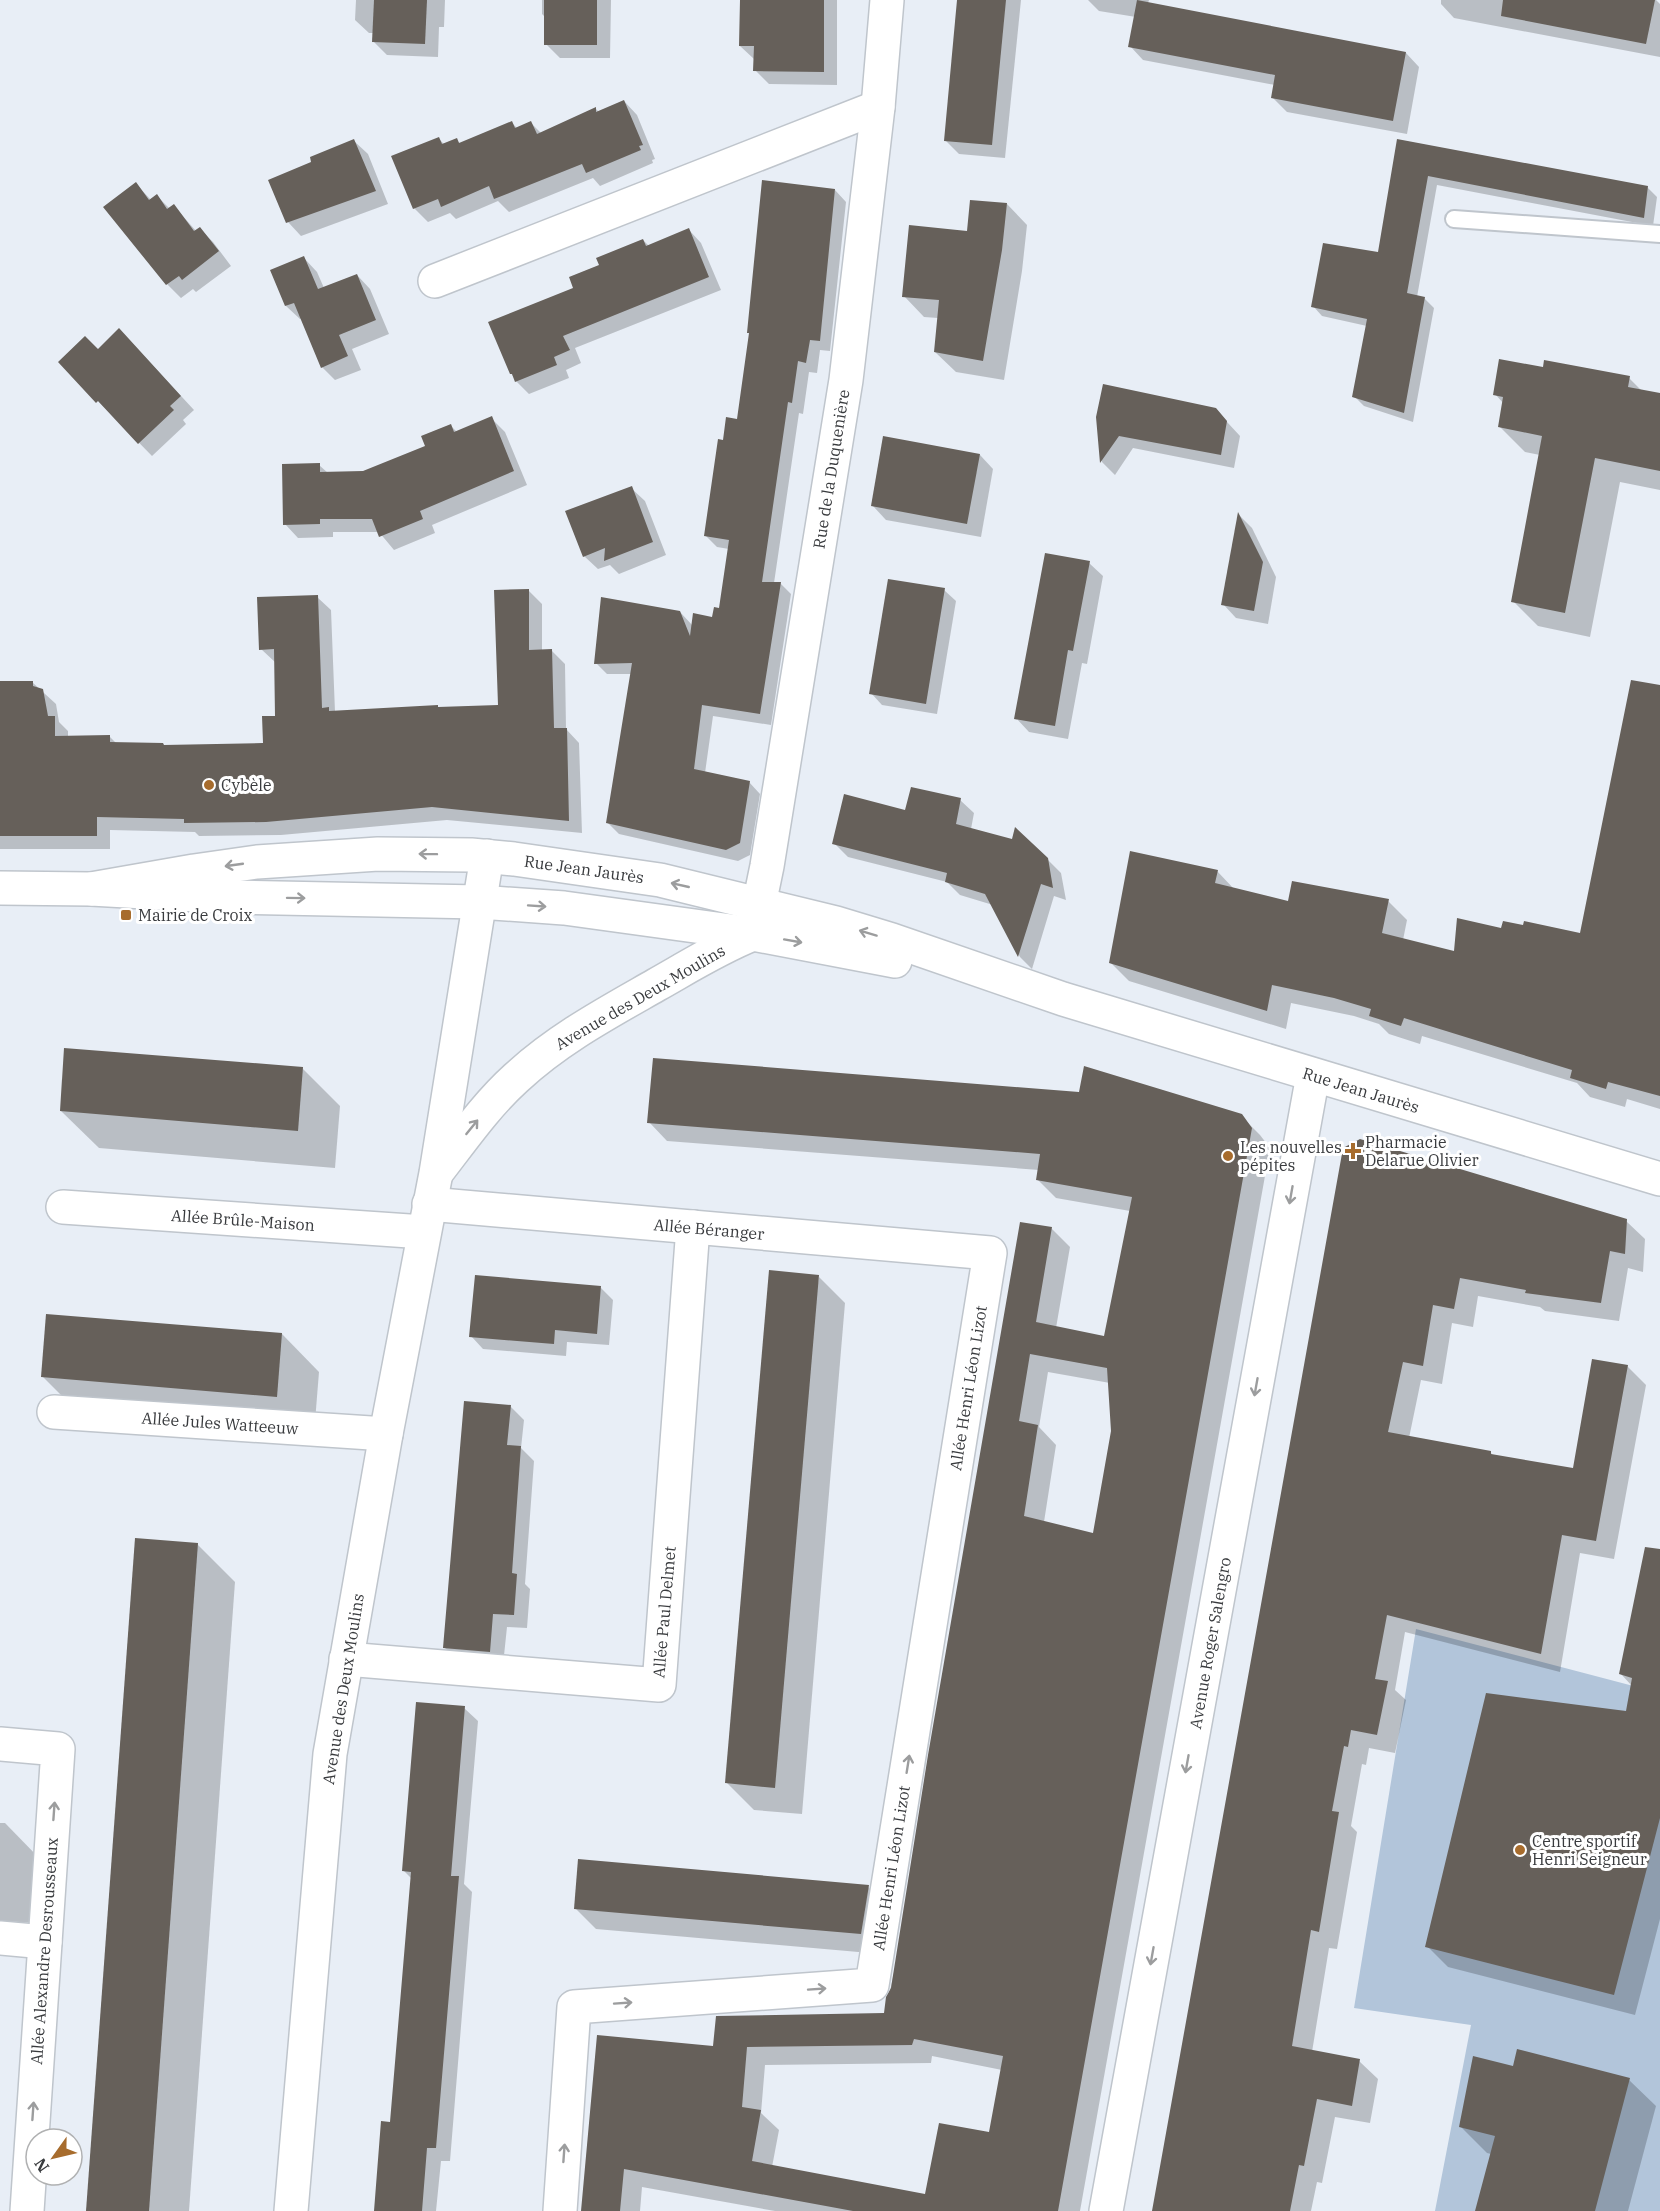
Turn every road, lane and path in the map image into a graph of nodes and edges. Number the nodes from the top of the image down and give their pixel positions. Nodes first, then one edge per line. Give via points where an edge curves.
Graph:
1 (887, 0) edge
2 (879, 107) junction
3 (1454, 219) dead end
4 (1660, 234) edge
5 (435, 281) dead end
6 (487, 856) junction
7 (0, 888) edge
8 (91, 890) junction
9 (479, 902) junction
10 (756, 919) junction
11 (1313, 1075) junction
12 (436, 1173) junction
13 (1660, 1179) edge
14 (63, 1207) dead end
15 (426, 1218) junction
16 (693, 1227) junction
17 (990, 1253) joint
18 (54, 1412) dead end
19 (387, 1434) junction
20 (346, 1659) junction
21 (0, 1744) edge
22 (0, 1938) edge
23 (45, 1942) junction
24 (27, 2211) edge
25 (291, 2211) edge
26 (561, 2211) edge
27 (1106, 2211) edge

1 - 2 street, Rue de la Duquenière
2 - 5 street
2 - 10 street, Rue de la Duquenière via 846,380
3 - 4 lane
6 -> 8 street, Rue Jean Jaurès via 378,854 277,860
6 - 9 street, Avenue des Deux Moulins
10 -> 6 street, Rue Jean Jaurès via 660,880
7 - 8 street, Rue Jean Jaurès
8 -> 9 street, Rue Jean Jaurès
9 -> 10 street, Rue Jean Jaurès
9 - 12 street, Avenue des Deux Moulins
10 - 11 street, Rue Jean Jaurès via 892,940 1063,999
12 -> 10 street, Avenue des Deux Moulins via 490,1105 540,1057 570,1034 715,951
11 - 13 street, Rue Jean Jaurès
11 -> 27 street, Avenue Roger Salengro
12 - 15 street, Avenue des Deux Moulins
14 - 15 street, Allée Brûle-Maison
15 - 16 street, Allée Béranger
15 - 19 street, Avenue des Deux Moulins
16 - 17 street, Allée Béranger
16 - 20 street, Allée Paul Delmet via 659,1684
26 -> 17 street, Allée Henri Léon Lizot via 574,2007 872,1985
18 - 19 street, Allée Jules Watteeuw
19 - 20 street, Avenue des Deux Moulins
20 - 25 street, Avenue des Deux Moulins via 327,1788
23 -> 21 street, Allée Alexandre Desrousseaux via 58,1749
22 - 23 street
24 -> 23 street, Allée Alexandre Desrousseaux

